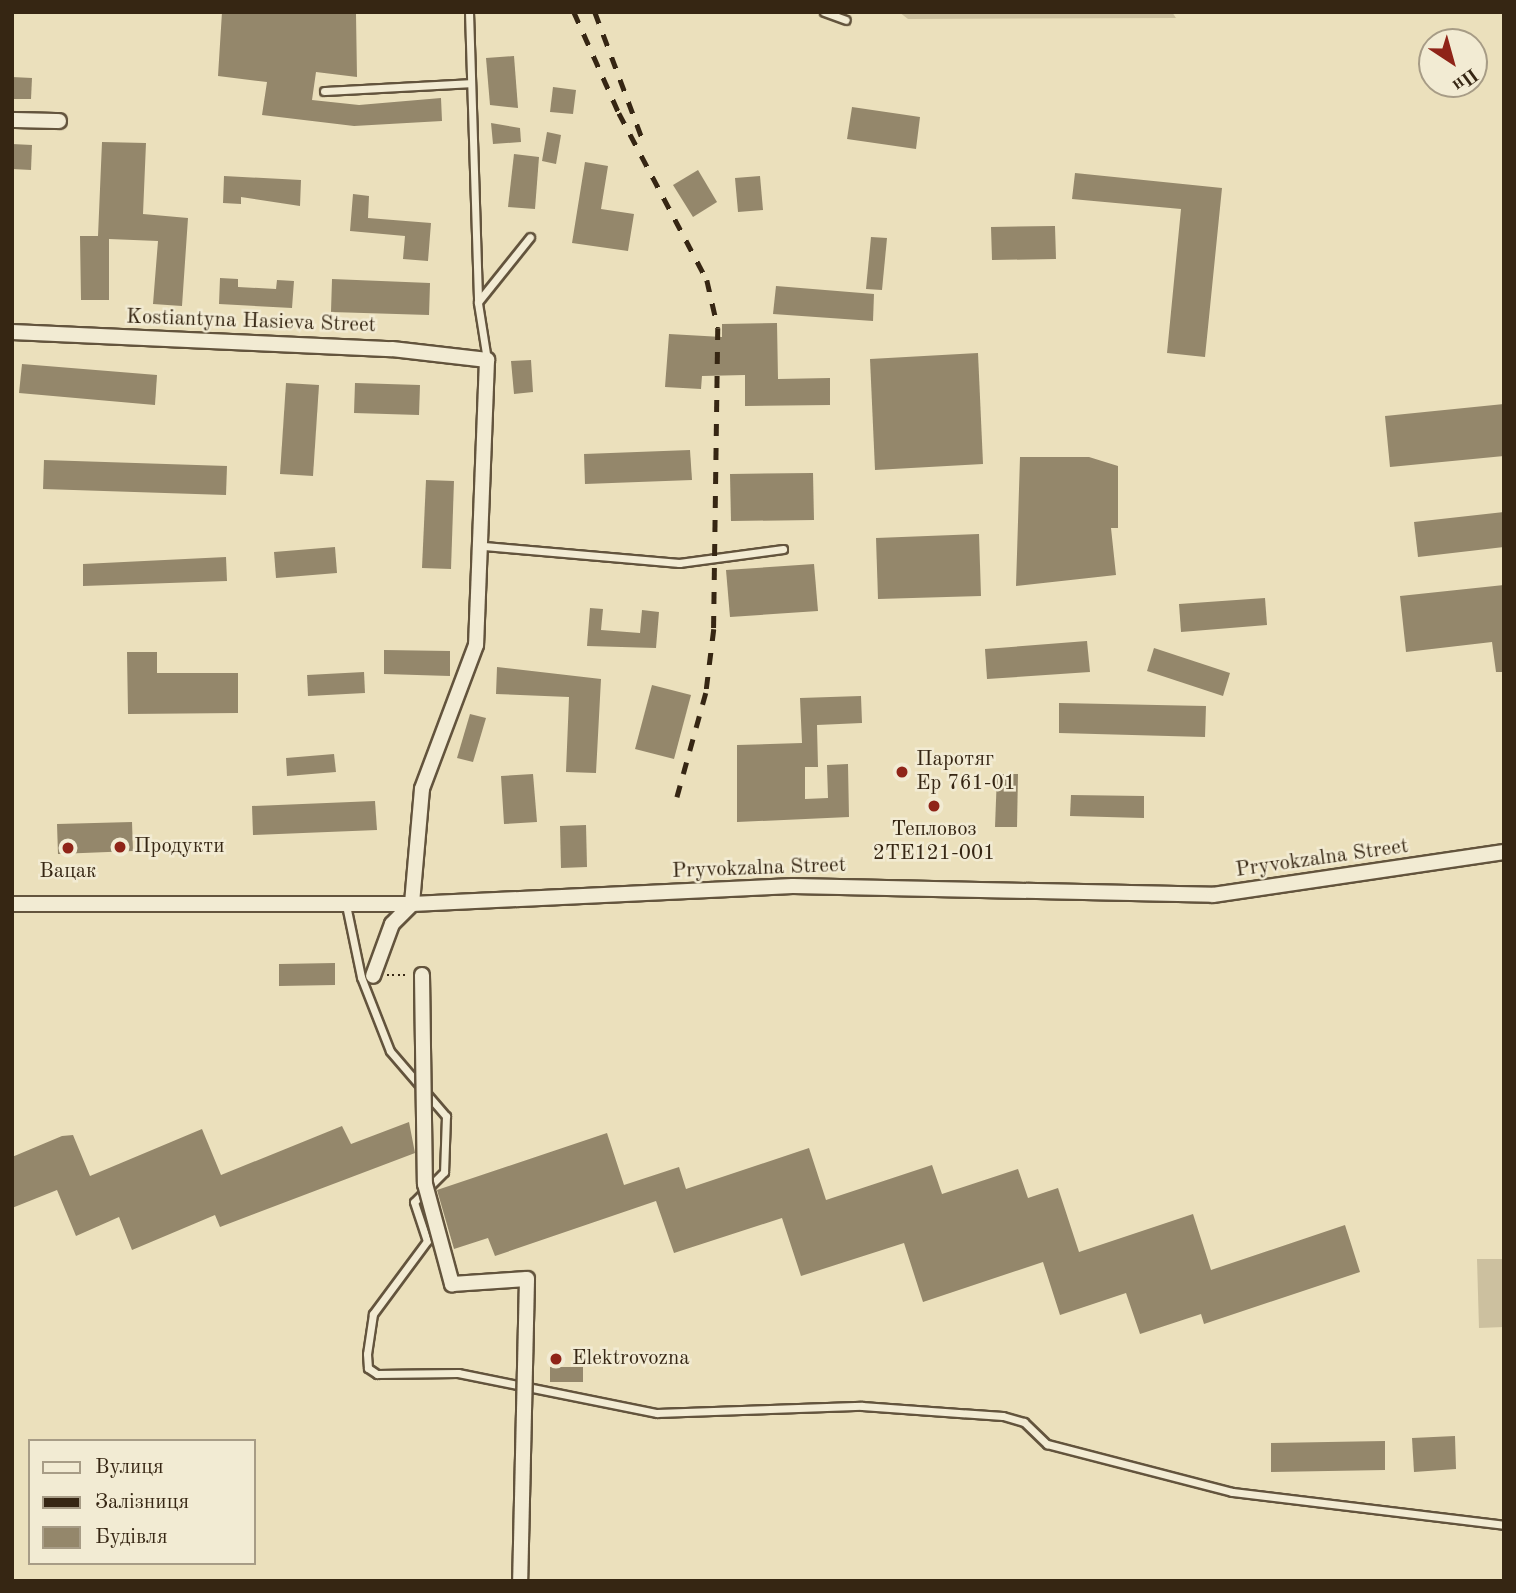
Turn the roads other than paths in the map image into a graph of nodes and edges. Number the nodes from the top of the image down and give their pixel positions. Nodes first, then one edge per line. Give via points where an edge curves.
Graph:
1 (469, 12) edge
2 (824, 12) edge
3 (846, 20) dead end
4 (470, 83) junction
5 (324, 91) dead end
6 (12, 120) edge
7 (59, 121) dead end
8 (530, 237) dead end
9 (478, 303) junction
10 (12, 332) edge
11 (487, 360) junction
12 (484, 546) junction
13 (783, 549) dead end
14 (1504, 852) edge
15 (12, 904) edge
16 (345, 904) junction
17 (412, 904) junction
18 (422, 975) road end
19 (373, 976) road end
20 (1504, 1525) edge
21 (520, 1581) edge

1 - 4 lane
2 - 3 lane
4 - 5 lane
4 - 9 lane
6 - 7 street
8 - 9 lane
9 - 11 lane
10 - 11 street, Kostiantyna Hasieva Street
11 - 12 street
12 - 13 lane via 679,563
12 - 17 street via 476,645 422,789
14 - 17 street, Pryvokzalna Street via 1213,895 793,886
15 - 16 street, Pryvokzalna Street
16 - 17 street, Pryvokzalna Street
16 - 20 lane via 361,977 390,1051 446,1116 444,1172 414,1202 427,1241 373,1314 367,1354 368,1368 377,1374 458,1373 657,1413 862,1406 1003,1416 1024,1422 1047,1444 1232,1492
17 - 19 street via 392,924
18 - 21 street, bridge via 425,1184 452,1284 527,1279

